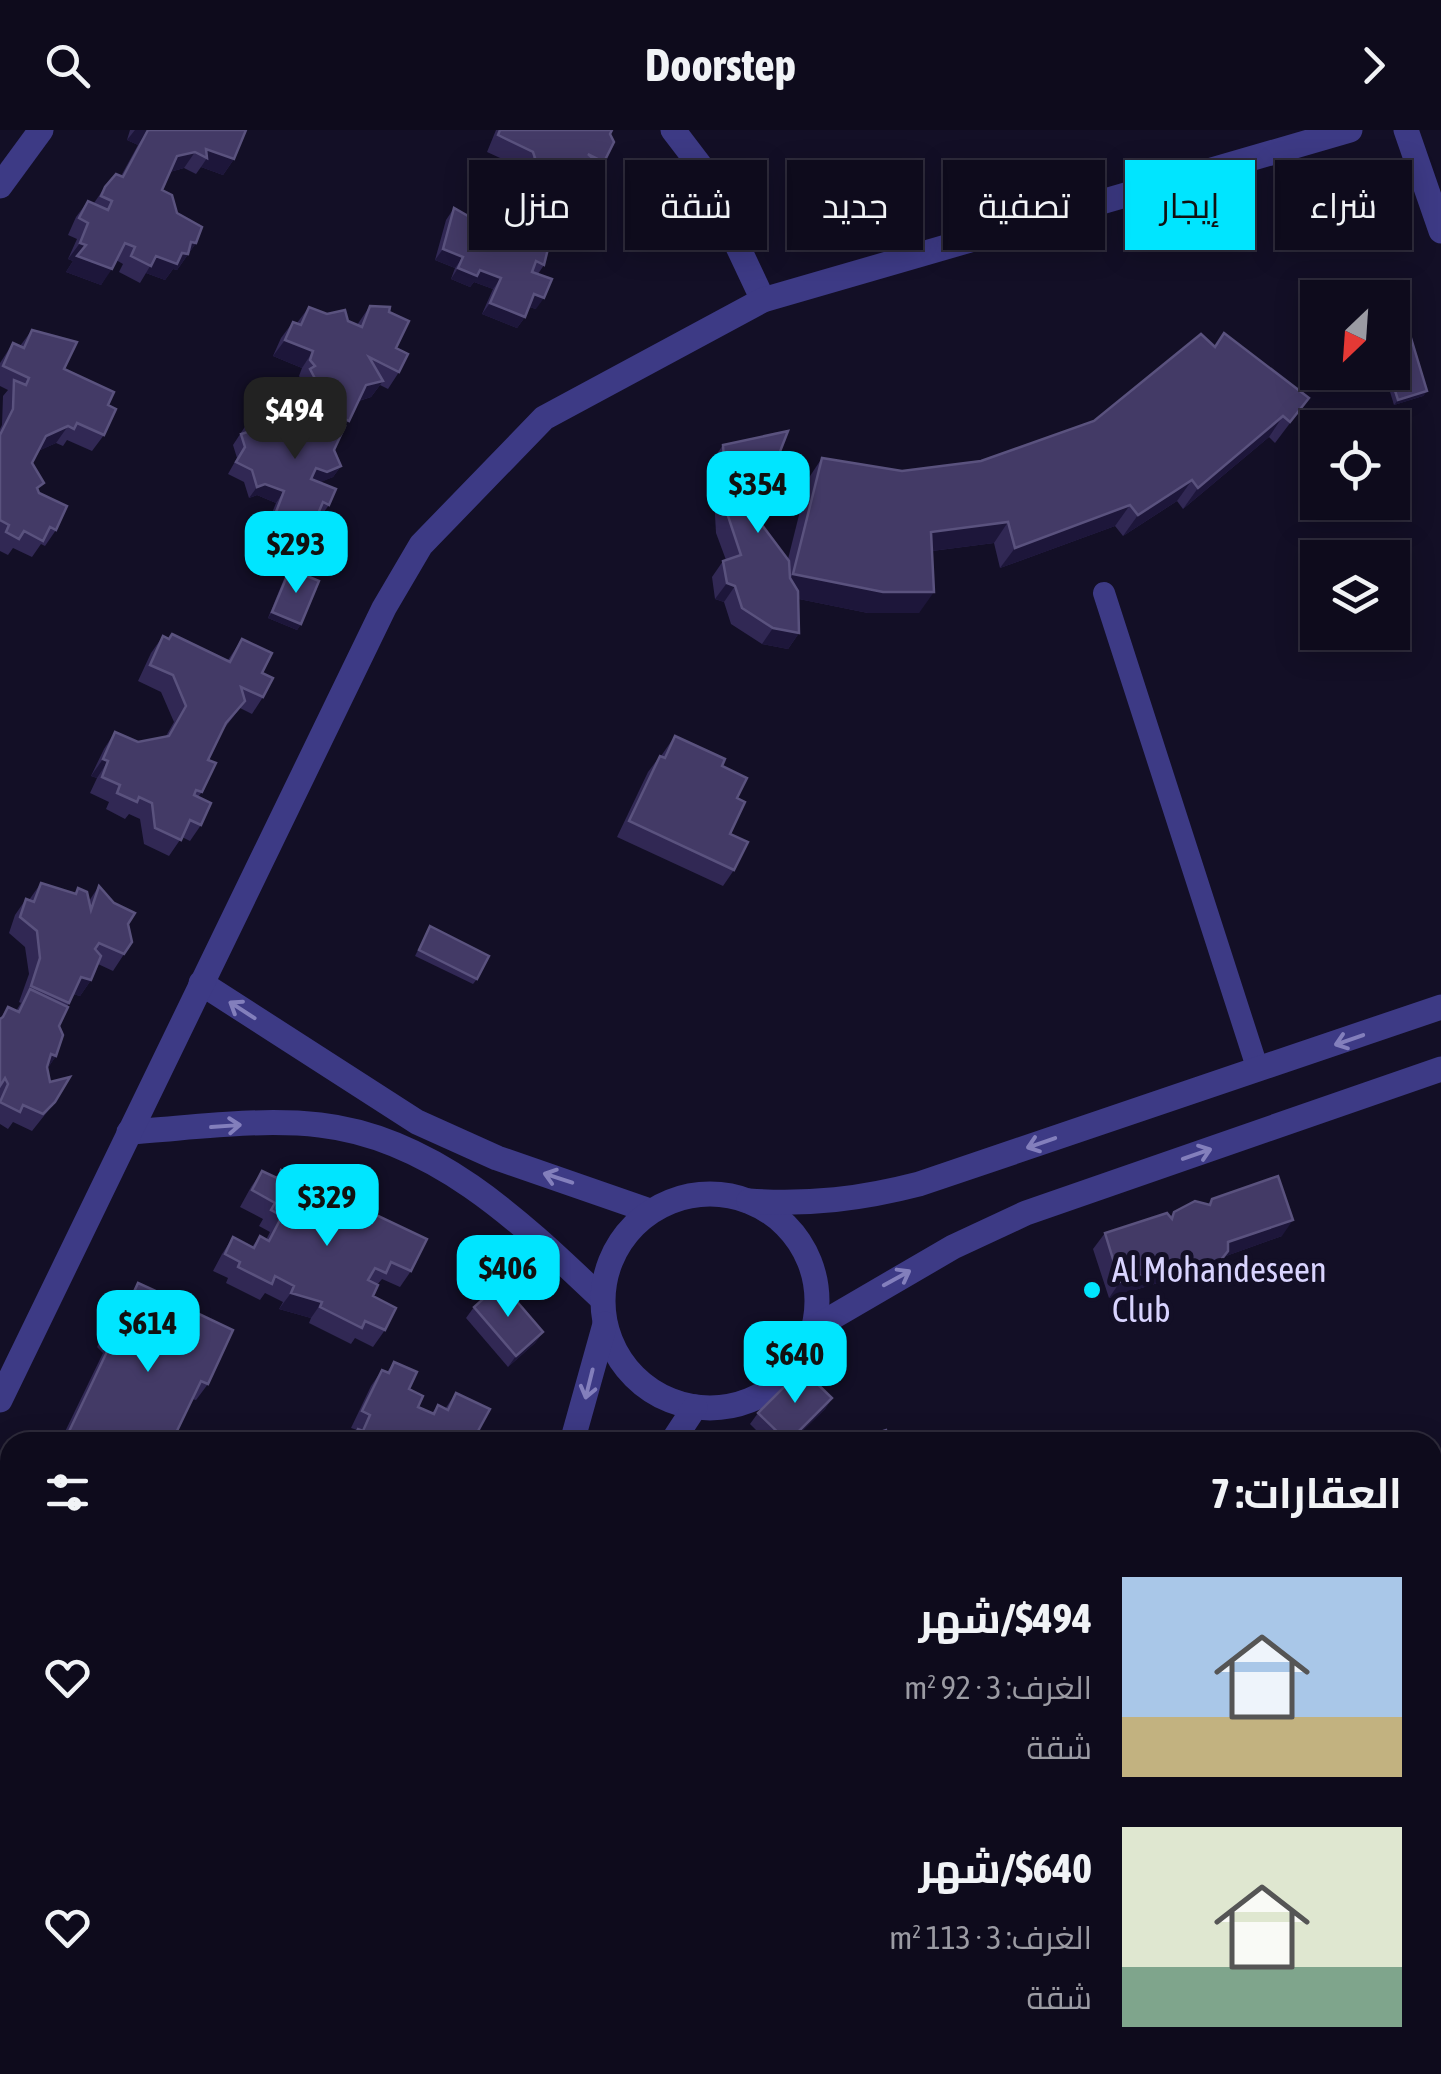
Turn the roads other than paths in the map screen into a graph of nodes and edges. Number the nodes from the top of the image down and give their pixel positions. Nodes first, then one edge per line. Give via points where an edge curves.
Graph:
1 (40, 130) edge
2 (673, 130) edge
3 (1350, 130) edge
4 (1406, 130) edge
5 (0, 186) edge
6 (1441, 231) edge
7 (763, 300) junction
8 (1104, 593) dead end
9 (200, 983) junction
10 (1441, 1007) edge
11 (1258, 1070) junction
12 (1441, 1070) edge
13 (129, 1132) junction
14 (750, 1201) junction
15 (650, 1211) junction
16 (603, 1311) junction
17 (814, 1328) junction
18 (3, 1385) edge
19 (695, 1407) junction
20 (574, 1432) edge
21 (679, 1432) edge

1 - 5 street
2 - 7 street via 699,164
3 - 7 street
4 - 6 street
7 - 9 street via 544,418 421,546 354,664
8 - 11 lane
9 - 13 street
15 -> 9 street via 497,1158 418,1122
10 -> 11 street
11 -> 14 street via 920,1184 852,1201
17 -> 12 street via 1026,1213
13 -> 16 street via 321,1125 385,1140 517,1218
13 - 18 street
14 - 15 street via 699,1194
14 - 17 street via 772,1213 806,1252 818,1302
15 - 16 street via 615,1249
16 - 19 street via 628,1370 648,1388
16 -> 20 street
17 - 19 street via 789,1373 770,1390 746,1402
19 - 21 street

